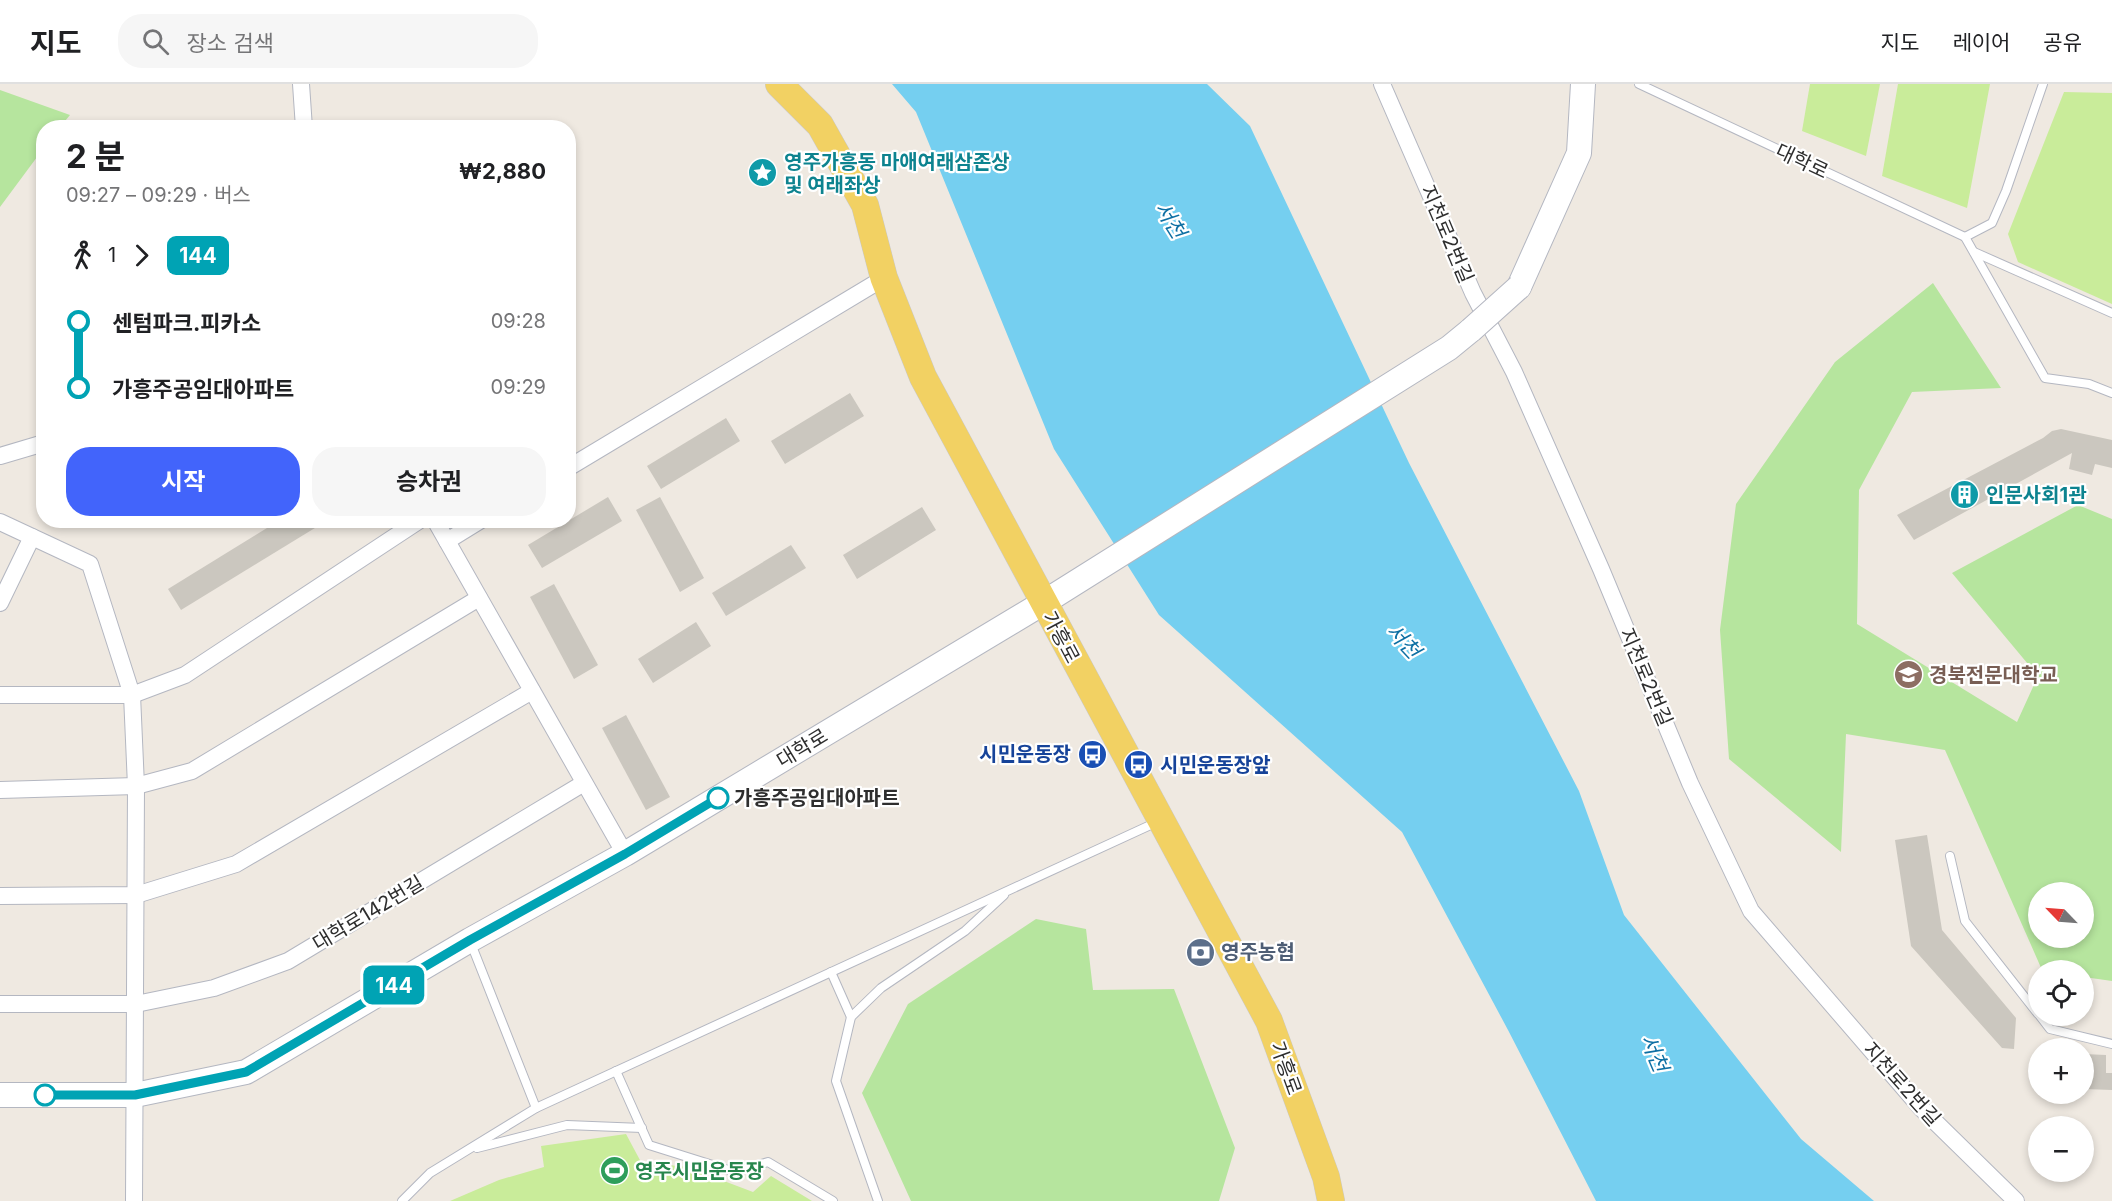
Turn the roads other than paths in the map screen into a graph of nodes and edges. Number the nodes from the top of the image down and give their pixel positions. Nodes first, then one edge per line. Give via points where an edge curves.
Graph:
1 (301, 84) edge
2 (779, 84) edge
3 (1382, 84) edge
4 (1582, 84) edge
5 (1639, 84) edge
6 (2043, 84) edge
7 (303, 120) edge
8 (1965, 237) junction
9 (1973, 252) junction
10 (884, 278) junction
11 (2112, 313) edge
12 (2112, 393) edge
13 (36, 445) edge
14 (0, 456) edge
15 (576, 463) edge
16 (0, 522) edge
17 (408, 528) edge
18 (440, 528) edge
19 (468, 528) edge
20 (32, 537) junction
21 (447, 541) junction
22 (479, 598) junction
23 (0, 603) edge
24 (1043, 603) junction
25 (532, 691) junction
26 (0, 695) edge
27 (132, 695) junction
28 (585, 783) junction
29 (136, 786) junction
30 (0, 790) edge
31 (1160, 821) junction
32 (625, 854) junction
33 (1950, 856) dead end
34 (1009, 890) junction
35 (136, 895) junction
36 (0, 896) edge
37 (470, 940) junction
38 (831, 972) junction
39 (2028, 1001) edge
40 (0, 1004) edge
41 (136, 1004) junction
42 (851, 1017) junction
43 (2048, 1026) edge
44 (2112, 1044) edge
45 (615, 1071) junction
46 (0, 1095) edge
47 (135, 1095) junction
48 (536, 1108) junction
49 (642, 1128) junction
50 (467, 1150) junction
51 (134, 1201) edge
52 (402, 1201) edge
53 (833, 1201) edge
54 (878, 1201) edge
55 (1331, 1201) edge
56 (2016, 1201) edge

1 - 7 street
2 - 10 main road, 가흥로 via 820,124 865,205
3 - 56 street, 지천로2번길 via 1473,293 1514,372 1690,783 1751,911 1922,1109
4 - 24 main road, 대학로, bridge via 1579,153 1519,287 1449,348
5 - 8 lane, 대학로
6 - 8 lane via 1992,223
8 - 9 lane
9 - 11 lane
9 - 12 lane via 2045,378 2089,384
10 - 15 street
10 - 24 main road, 가흥로 via 922,377
13 - 14 street
16 - 20 street
17 - 27 street via 185,675
18 - 21 street
19 - 21 street
20 - 23 street
20 - 27 street via 90,564
21 - 22 street
22 - 25 street
22 - 29 street via 192,771
24 - 31 main road, 가흥로
24 - 32 main road, 대학로
25 - 28 street
25 - 35 street via 236,864
26 - 27 street
27 - 29 street
28 - 32 street
28 - 41 street, 대학로142번길 via 288,962 214,988
29 - 30 street
29 - 35 street
31 - 34 lane
31 - 55 main road, 가흥로 via 1269,1021 1326,1177
32 - 37 main road, 대학로
33 - 39 lane via 1965,921
34 - 38 lane
34 - 42 lane via 965,931 880,988
35 - 36 street
35 - 41 street
37 - 47 main road, 대학로 via 246,1072
37 - 48 lane
38 - 42 lane
38 - 45 lane
40 - 41 street, 대학로142번길
41 - 47 street
42 - 54 lane via 836,1081
43 - 44 lane
45 - 48 lane
45 - 49 lane
46 - 47 main road, 대학로
47 - 51 street
48 - 50 lane
49 - 50 lane via 567,1125
49 - 53 lane via 649,1145 735,1172 768,1162
50 - 52 lane via 430,1173

